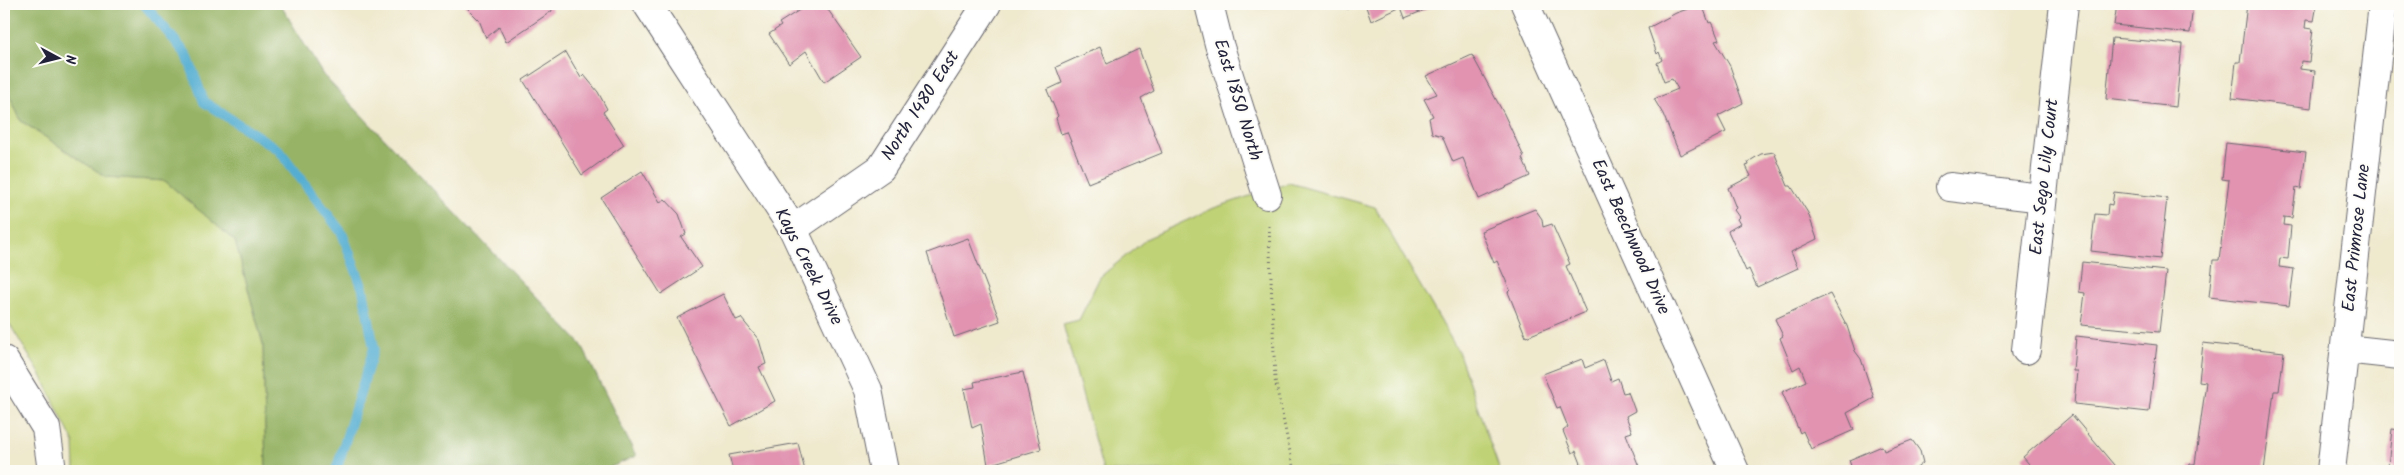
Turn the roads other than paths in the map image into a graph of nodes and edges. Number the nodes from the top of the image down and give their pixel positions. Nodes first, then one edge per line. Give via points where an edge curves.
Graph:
1 (647, 4) edge
2 (987, 4) edge
3 (1209, 4) edge
4 (1525, 4) edge
5 (2064, 4) edge
6 (2383, 4) edge
7 (1950, 187) dead end
8 (1267, 195) road end
9 (2042, 198) junction
10 (793, 228) junction
11 (2345, 348) junction
12 (2026, 350) dead end
13 (2400, 355) edge
14 (4, 360) edge
15 (52, 471) edge
16 (884, 471) edge
17 (1735, 471) edge
18 (2331, 471) edge

1 - 10 street, Kays Creek Drive
2 - 10 street, North 1480 East via 881,168
3 - 8 street, East 1850 North
4 - 17 street, East Beechwood Drive
5 - 9 street, East Sego Lily Court
6 - 11 street, East Primrose Lane
7 - 9 street
9 - 12 street, East Sego Lily Court
10 - 16 street, Kays Creek Drive via 868,390
11 - 13 street
11 - 18 street, East Primrose Lane
14 - 15 street via 46,428

